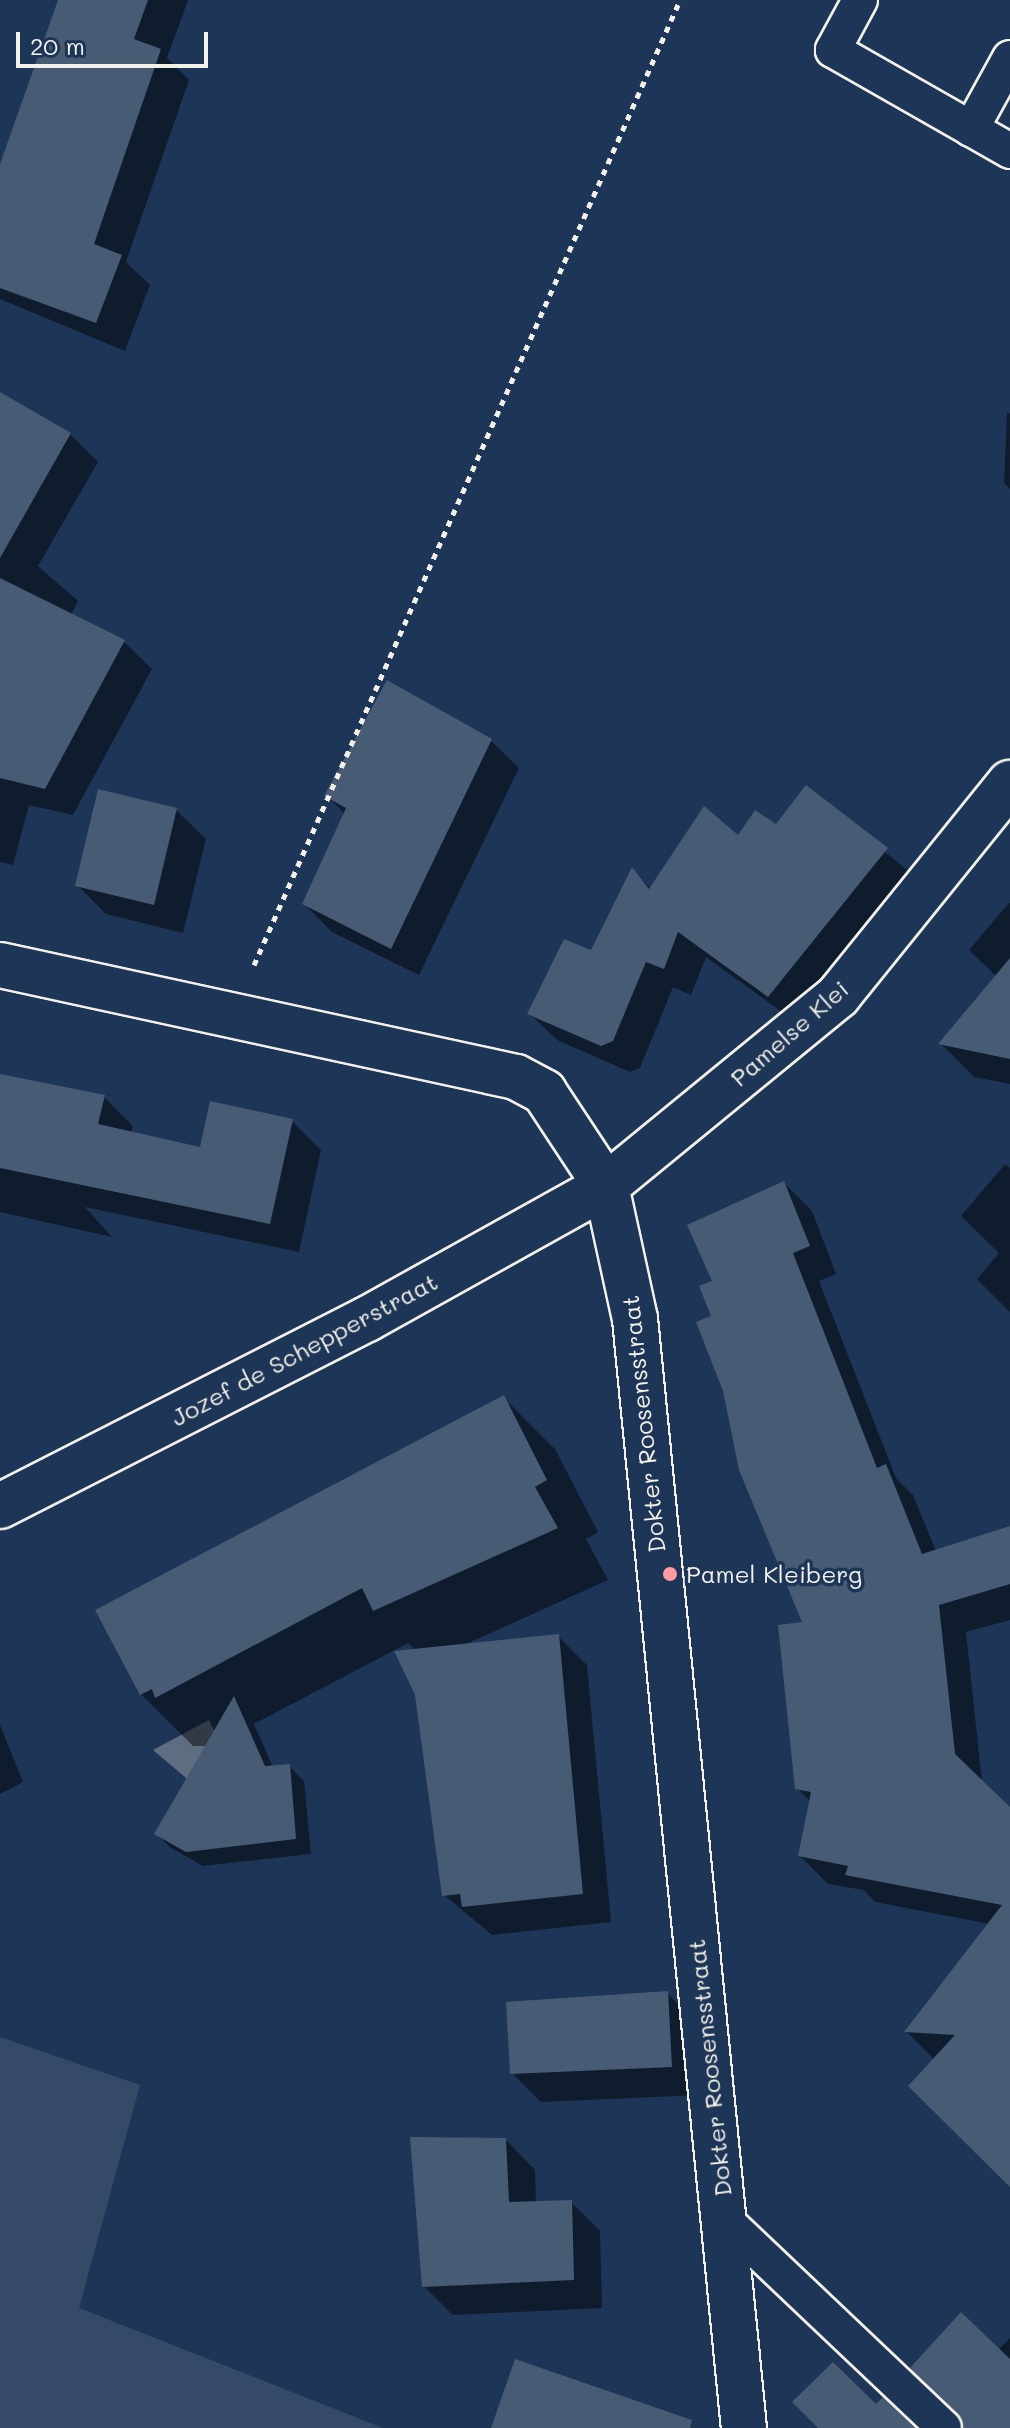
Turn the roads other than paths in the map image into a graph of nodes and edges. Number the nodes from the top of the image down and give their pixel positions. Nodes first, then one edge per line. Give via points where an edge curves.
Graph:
1 (860, 0) edge
2 (1010, 58) edge
3 (971, 129) junction
4 (1010, 151) edge
5 (1010, 783) edge
6 (0, 965) edge
7 (606, 1186) junction
8 (0, 1506) edge
9 (724, 2219) junction
10 (744, 2428) edge
11 (944, 2428) edge

1 - 3 lane via 833,50
2 - 3 lane
3 - 4 lane
5 - 7 street, Pamelse Klei via 838,996
6 - 7 street, Dokter Roosensstraat via 516,1077 544,1092
7 - 8 street, Jozef de Schepperstraat via 367,1319
7 - 9 street, Dokter Roosensstraat via 635,1319
9 - 10 street, Dokter Roosensstraat
9 - 11 lane

